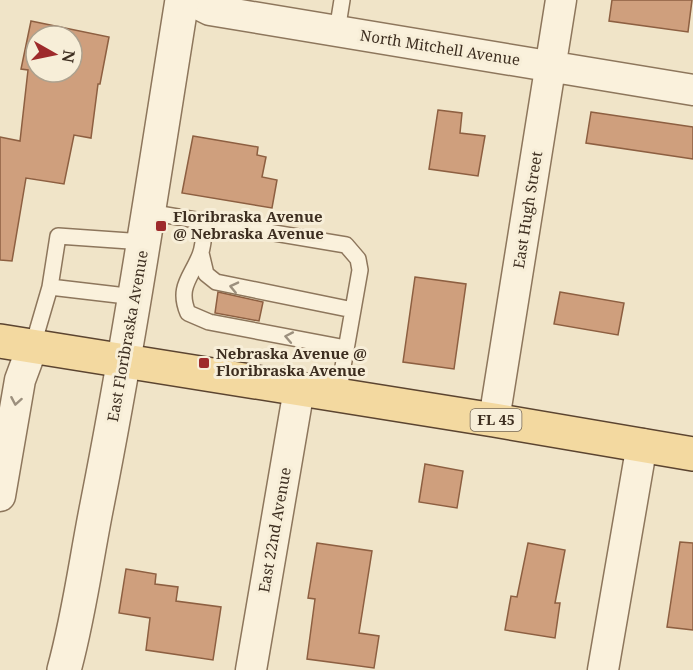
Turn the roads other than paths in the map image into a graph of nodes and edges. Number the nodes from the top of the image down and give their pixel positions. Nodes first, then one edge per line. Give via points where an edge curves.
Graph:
1 (182, 0) edge
2 (190, 0) edge
3 (342, 0) edge
4 (561, 0) edge
5 (337, 31) junction
6 (551, 66) junction
7 (693, 90) edge
8 (205, 222) junction
9 (146, 227) junction
10 (201, 253) junction
11 (50, 287) junction
12 (135, 297) junction
13 (353, 310) junction
14 (0, 341) edge
15 (33, 345) junction
16 (346, 348) junction
17 (125, 362) junction
18 (299, 389) junction
19 (338, 395) junction
20 (494, 420) junction
21 (642, 444) junction
22 (693, 454) edge
23 (0, 496) edge
24 (64, 670) edge
25 (251, 670) edge
26 (603, 670) edge

1 - 9 street, East Floribraska Avenue
2 - 5 street, North Mitchell Avenue via 210,10
3 - 5 lane
4 - 6 street, East Hugh Street
5 - 6 street, North Mitchell Avenue
6 - 7 street, North Mitchell Avenue
6 - 20 street, East Hugh Street
8 - 9 lane
8 - 10 lane
8 - 13 lane via 346,245 358,259 360,270
9 - 11 lane via 58,236
9 - 12 street, East Floribraska Avenue
13 -> 10 lane via 216,282 206,274
16 -> 10 lane via 209,321 188,313 183,301 185,284
11 - 12 lane
11 - 15 lane
12 - 17 street, East Floribraska Avenue
13 - 16 lane
14 - 15 main road, FL 45
15 - 17 main road, FL 45
15 -> 23 street via 20,380
16 - 19 lane
17 - 18 main road, FL 45
17 - 24 street, East Floribraska Avenue
18 - 19 main road, FL 45
18 - 25 street, East 22nd Avenue
19 - 20 main road, FL 45
20 - 21 main road, FL 45
21 - 22 main road, FL 45
21 - 26 street

